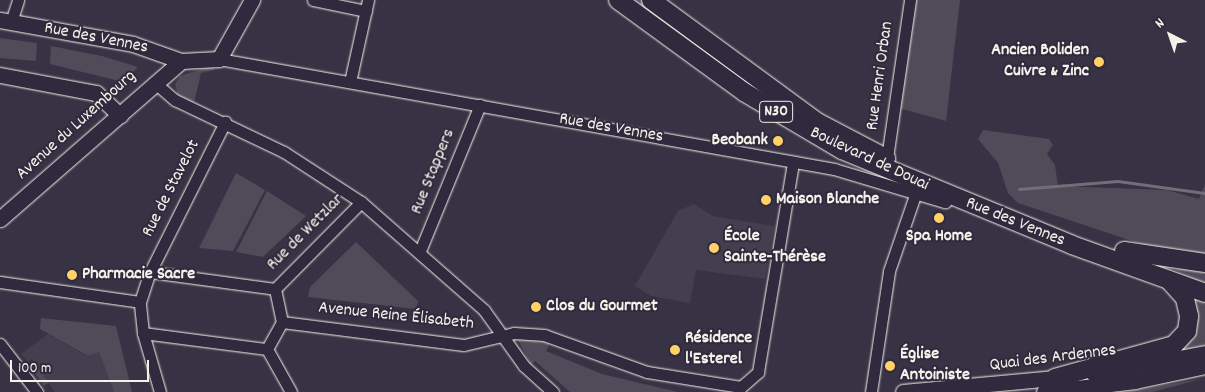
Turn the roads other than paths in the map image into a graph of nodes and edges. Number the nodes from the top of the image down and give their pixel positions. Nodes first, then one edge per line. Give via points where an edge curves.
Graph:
1 (18, 0) edge
2 (261, 0) edge
3 (313, 0) edge
4 (618, 0) edge
5 (651, 0) edge
6 (910, 0) edge
7 (248, 5) edge
8 (367, 6) edge
9 (5, 21) edge
10 (219, 59) junction
11 (181, 61) junction
12 (0, 75) edge
13 (154, 82) junction
14 (350, 82) junction
15 (480, 105) junction
16 (120, 115) junction
17 (225, 122) junction
18 (887, 158) junction
19 (793, 162) junction
20 (916, 192) junction
21 (950, 196) junction
22 (361, 202) junction
23 (0, 219) edge
24 (420, 252) junction
25 (1205, 262) edge
26 (150, 272) junction
27 (1163, 275) junction
28 (0, 282) edge
29 (275, 289) junction
30 (1205, 293) edge
31 (140, 302) junction
32 (282, 322) junction
33 (143, 333) junction
34 (505, 336) junction
35 (0, 344) edge
36 (267, 349) junction
37 (1205, 353) edge
38 (1205, 366) edge
39 (1055, 378) junction
40 (37, 392) edge
41 (160, 392) edge
42 (290, 392) edge
43 (553, 392) edge
44 (871, 392) edge
45 (903, 392) edge
46 (1044, 392) edge

1 - 9 street
2 - 7 street
3 - 8 street
4 - 21 main road, Boulevard de Douai / N30 via 744,92 809,133
5 - 18 main road, Boulevard de Douai / N30 via 817,122
6 - 18 street, Rue Henri Orban
7 - 10 street
8 - 14 street
9 - 11 street, Rue des Vennes via 134,44
10 - 11 street, Rue des Vennes
10 - 14 street, Rue des Vennes
11 - 13 street, Avenue du Luxembourg
12 - 16 street via 96,93
13 - 16 street, Avenue du Luxembourg
13 - 17 street via 175,100
14 - 15 street, Rue des Vennes
15 - 19 street, Rue des Vennes
15 - 24 street, Rue Stappers
16 - 23 street, Avenue du Luxembourg
17 - 22 street via 284,152
17 - 26 street, Rue de Stavelot
18 - 25 main road, Rue des Vennes / N30 via 1093,242 1154,258
19 - 20 street, Rue des Vennes
19 - 34 street, Avenue Reine Élisabeth via 758,372 735,387 616,364 544,335
20 - 21 street, Rue des Vennes via 945,202
20 - 44 street via 889,271
21 - 27 main road, Rue des Vennes / N30 via 1072,245
22 - 24 street
22 - 29 street, Rue de Wetzlar
24 - 34 street
26 - 29 street
26 - 31 street
27 - 30 main road, Rue des Vennes / N30
27 - 39 main road via 1185,298 1190,316 1187,331 1174,345
28 - 31 street
29 - 32 street
31 - 33 street
32 - 34 street, Avenue Reine Élisabeth via 464,345
32 - 36 street
33 - 36 street
33 - 41 street
34 - 43 street via 524,366
35 - 40 street
36 - 42 street
37 - 39 street, Quai des Ardennes
38 - 46 street, Quai des Ardennes via 1144,380
39 - 45 street, Quai des Ardennes

